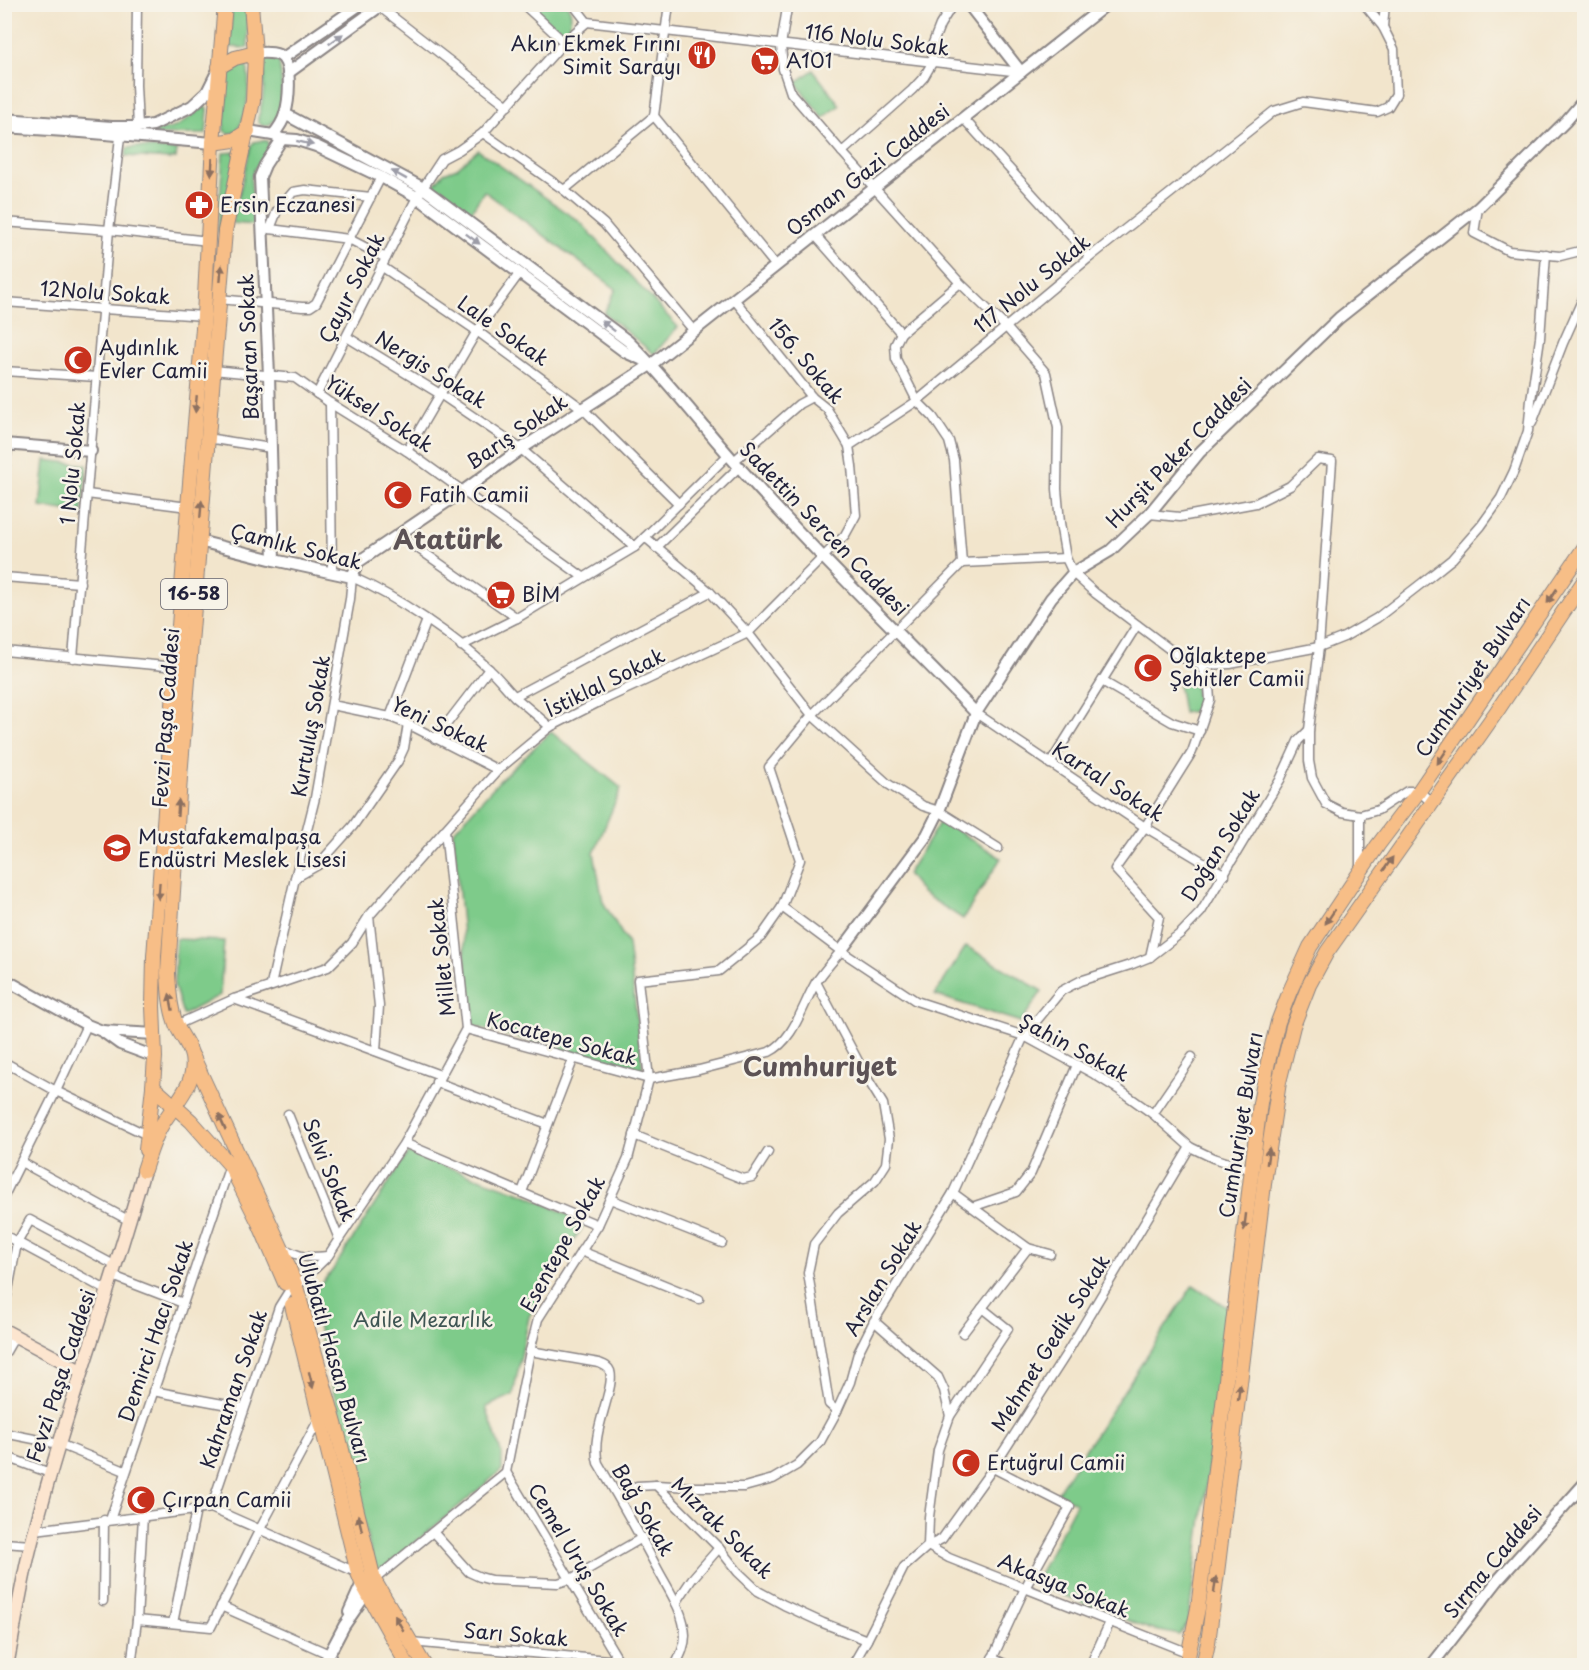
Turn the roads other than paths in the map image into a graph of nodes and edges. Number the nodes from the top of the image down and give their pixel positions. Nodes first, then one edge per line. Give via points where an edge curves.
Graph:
1 (137, 4) edge
2 (225, 4) edge
3 (251, 4) edge
4 (361, 4) edge
5 (523, 4) edge
6 (573, 4) edge
7 (669, 4) edge
8 (789, 4) edge
9 (953, 4) edge
10 (968, 4) edge
11 (1107, 4) edge
12 (1364, 4) edge
13 (1385, 4) edge
14 (380, 5) edge
15 (1093, 9) edge
16 (587, 22) junction
17 (1383, 27) junction
18 (665, 32) junction
19 (564, 42) junction
20 (781, 45) junction
21 (255, 54) junction
22 (283, 58) junction
23 (932, 63) junction
24 (219, 67) junction
25 (1021, 72) junction
26 (288, 73) junction
27 (1584, 100) edge
28 (508, 106) junction
29 (285, 114) junction
30 (654, 116) junction
31 (963, 118) junction
32 (4, 119) edge
33 (4, 127) edge
34 (138, 128) junction
35 (118, 130) junction
36 (248, 131) junction
37 (483, 133) junction
38 (278, 137) junction
39 (213, 143) junction
40 (842, 152) junction
41 (381, 177) junction
42 (875, 188) junction
43 (564, 190) junction
44 (420, 193) junction
45 (370, 197) junction
46 (1478, 208) junction
47 (4, 222) edge
48 (266, 229) junction
49 (109, 230) junction
50 (815, 235) junction
51 (349, 239) junction
52 (209, 241) junction
53 (1584, 250) edge
54 (1546, 254) junction
55 (1090, 257) junction
56 (386, 258) junction
57 (381, 266) junction
58 (776, 266) junction
59 (519, 273) junction
60 (960, 283) junction
61 (1584, 298) edge
62 (219, 299) junction
63 (734, 299) junction
64 (4, 302) edge
65 (266, 304) junction
66 (102, 309) junction
67 (204, 316) junction
68 (1006, 327) junction
69 (477, 331) junction
70 (694, 331) junction
71 (901, 333) junction
72 (347, 337) junction
73 (652, 364) junction
74 (213, 370) junction
75 (4, 372) edge
76 (269, 375) junction
77 (97, 377) junction
78 (317, 394) junction
79 (440, 394) junction
80 (812, 397) junction
81 (917, 401) junction
82 (330, 403) junction
83 (583, 409) junction
84 (1528, 431) junction
85 (207, 438) junction
86 (6, 444) edge
87 (849, 446) junction
88 (271, 448) junction
89 (521, 449) junction
90 (91, 451) junction
91 (406, 451) junction
92 (733, 461) junction
93 (4, 480) edge
94 (463, 491) junction
95 (87, 494) junction
96 (680, 504) junction
97 (188, 507) junction
98 (1149, 514) junction
99 (399, 535) junction
100 (645, 537) junction
101 (199, 541) junction
102 (635, 547) junction
103 (656, 548) junction
104 (1584, 548) edge
105 (824, 557) junction
106 (1066, 558) junction
107 (274, 560) junction
108 (962, 563) junction
109 (332, 573) junction
110 (1073, 573) junction
111 (583, 577) junction
112 (4, 578) edge
113 (352, 578) junction
114 (1584, 581) edge
115 (80, 583) junction
116 (710, 592) junction
117 (517, 618) junction
118 (427, 620) junction
119 (1137, 625) junction
120 (896, 631) junction
121 (748, 633) junction
122 (461, 646) junction
123 (1319, 647) junction
124 (4, 651) edge
125 (73, 658) junction
126 (1201, 666) junction
127 (176, 667) junction
128 (489, 669) junction
129 (1102, 681) junction
130 (515, 696) junction
131 (332, 705) junction
132 (976, 713) junction
133 (812, 715) junction
134 (390, 717) junction
135 (408, 724) junction
136 (550, 727) junction
137 (1309, 730) junction
138 (1200, 731) junction
139 (435, 739) junction
140 (1050, 764) junction
141 (498, 770) junction
142 (1419, 792) junction
143 (1432, 802) junction
144 (939, 811) junction
145 (1359, 815) junction
146 (1145, 826) junction
147 (445, 830) junction
148 (998, 848) dead end
149 (1360, 873) junction
150 (1224, 875) junction
151 (295, 878) junction
152 (782, 907) junction
153 (369, 916) junction
154 (841, 951) junction
155 (1150, 957) junction
156 (4, 979) edge
157 (816, 981) junction
158 (272, 985) junction
159 (234, 999) junction
160 (87, 1025) junction
161 (176, 1025) junction
162 (465, 1029) junction
163 (102, 1031) junction
164 (155, 1034) junction
165 (1024, 1036) junction
166 (376, 1051) junction
167 (192, 1056) junction
168 (155, 1057) junction
169 (1192, 1057) dead end
170 (573, 1060) junction
171 (4, 1062) edge
172 (1077, 1065) junction
173 (438, 1078) junction
174 (649, 1079) junction
175 (153, 1087) junction
176 (56, 1091) junction
177 (176, 1107) junction
178 (288, 1114) dead end
179 (1153, 1114) junction
180 (548, 1124) junction
181 (152, 1135) junction
182 (634, 1135) junction
183 (404, 1143) junction
184 (1190, 1147) junction
185 (768, 1152) dead end
186 (233, 1159) junction
187 (21, 1162) junction
188 (144, 1170) joint
189 (1251, 1170) junction
190 (522, 1192) junction
191 (953, 1193) junction
192 (4, 1196) edge
193 (610, 1199) junction
194 (972, 1207) junction
195 (130, 1221) junction
196 (598, 1225) junction
197 (4, 1235) edge
198 (339, 1239) junction
199 (18, 1242) junction
200 (722, 1243) dead end
201 (281, 1247) junction
202 (1028, 1248) junction
203 (581, 1251) junction
204 (1050, 1254) dead end
205 (328, 1256) junction
206 (114, 1271) junction
207 (292, 1289) junction
208 (108, 1291) junction
209 (699, 1299) dead end
210 (183, 1303) junction
211 (982, 1308) junction
212 (4, 1311) edge
213 (873, 1321) junction
214 (10, 1333) edge
215 (963, 1333) dead end
216 (530, 1350) junction
217 (4, 1355) edge
218 (81, 1371) junction
219 (153, 1391) junction
220 (244, 1408) junction
221 (837, 1411) junction
222 (950, 1416) junction
223 (320, 1417) junction
224 (4, 1433) edge
225 (59, 1444) junction
226 (4, 1456) edge
227 (993, 1468) junction
228 (125, 1471) junction
229 (506, 1472) junction
230 (50, 1473) junction
231 (1584, 1484) edge
232 (656, 1485) junction
233 (619, 1498) junction
234 (211, 1508) junction
235 (196, 1510) junction
236 (142, 1516) junction
237 (107, 1520) junction
238 (260, 1529) junction
239 (35, 1530) junction
240 (433, 1532) junction
241 (642, 1538) junction
242 (4, 1543) edge
243 (31, 1545) junction
244 (928, 1546) junction
245 (718, 1548) junction
246 (571, 1579) junction
247 (365, 1582) junction
248 (1026, 1588) junction
249 (104, 1601) dead end
250 (676, 1603) junction
251 (221, 1606) junction
252 (137, 1620) junction
253 (1110, 1622) junction
254 (173, 1623) junction
255 (867, 1640) junction
256 (410, 1642) junction
257 (8, 1647) edge
258 (328, 1654) junction
259 (1187, 1659) edge
260 (990, 1662) edge
261 (621, 1663) edge
262 (8, 1665) edge
263 (131, 1665) edge
264 (323, 1665) edge
265 (408, 1665) edge
266 (425, 1665) edge
267 (675, 1665) edge
268 (852, 1665) edge
269 (1009, 1665) edge
270 (1090, 1665) edge
271 (1203, 1665) edge
272 (1431, 1665) edge

1 - 34 street
2 - 24 main road, Fevzi Paşa Caddesi / 16-58
3 - 21 main road, Fevzi Paşa Caddesi / 16-58
4 - 22 street
5 - 19 street
6 - 16 street
7 - 18 street
8 - 20 street
9 - 23 street via 933,43
10 - 25 street
11 - 15 street, Osman Gazi Caddesi
12 - 17 street
13 - 17 street
26 -> 14 street
14 - 28 street
15 - 25 street, Osman Gazi Caddesi
16 - 18 street, 116 Nolu Sokak
16 - 19 street, Çayır Sokak
17 - 55 street, 117 Nolu Sokak via 1394,49 1395,94 1388,107 1377,112 1303,102 1274,111
18 - 20 street, 116 Nolu Sokak
18 - 30 street
19 - 28 street, Çayır Sokak
20 - 23 street, 116 Nolu Sokak
20 - 40 street via 791,93
21 - 22 street
21 - 24 main road via 235,58
21 - 36 main road, Fevzi Paşa Caddesi / 16-58
22 - 26 street
23 - 25 street, 116 Nolu Sokak
23 - 40 street via 912,90
24 - 34 street via 207,92 192,105 153,126
24 - 39 main road, Fevzi Paşa Caddesi / 16-58
25 - 31 street, Osman Gazi Caddesi
26 - 29 street
27 - 46 street, Hurşit Peker Caddesi
28 - 37 street, Çayır Sokak
29 - 38 street, Başaran Sokak
44 -> 29 street, Sadettin Sercen Caddesi
30 - 43 street
30 - 58 street
31 - 42 street, Osman Gazi Caddesi
31 - 55 street
32 - 35 street
33 - 35 street
34 - 35 street
35 - 39 street
35 - 49 street, 1 Nolu Sokak
36 - 38 street, Sadettin Sercen Caddesi
36 - 39 main road via 234,140
62 -> 36 main road, Fevzi Paşa Caddesi / 16-58 via 225,231
37 - 43 street
37 - 44 street, Çayır Sokak via 442,159
38 -> 41 street, Sadettin Sercen Caddesi via 316,146
38 - 48 street, Başaran Sokak via 260,177
39 -> 52 main road, Fevzi Paşa Caddesi / 16-58
40 - 42 street
41 - 44 street, Sadettin Sercen Caddesi
41 - 45 street
42 - 50 street, Osman Gazi Caddesi
42 - 60 street
43 - 70 street via 604,224
44 - 56 street, Çayır Sokak
44 -> 59 street, Sadettin Sercen Caddesi
73 -> 44 street, Sadettin Sercen Caddesi via 628,341
45 - 48 street via 293,192
45 - 51 street
46 - 54 street via 1474,233 1509,251
46 - 98 street, Hurşit Peker Caddesi via 1339,318 1199,453
47 - 49 street
48 - 51 street
48 - 65 street, Başaran Sokak
49 - 52 street
49 - 66 street, 1 Nolu Sokak
50 - 58 street, Osman Gazi Caddesi
50 - 71 street
51 - 56 street
51 - 65 street via 316,303 310,307
52 - 67 main road, Fevzi Paşa Caddesi / 16-58
53 - 54 street via 1560,256
54 - 84 street
55 - 68 street, 117 Nolu Sokak
56 - 57 street, Çayır Sokak
57 - 69 street, Lale Sokak
57 - 72 street, Çayır Sokak
58 - 63 street, Osman Gazi Caddesi
59 - 69 street
59 - 73 street, Sadettin Sercen Caddesi via 625,352
60 - 68 street
60 - 71 street
61 - 84 street
62 - 65 street
62 - 74 main road, Fevzi Paşa Caddesi / 16-58
63 - 70 street, Osman Gazi Caddesi
63 - 80 street, 156. Sokak
64 - 66 street, 12Nolu Sokak
65 - 76 street, Başaran Sokak
66 - 67 street, 12Nolu Sokak
66 - 77 street, 1 Nolu Sokak
67 -> 97 main road, Fevzi Paşa Caddesi / 16-58
68 - 81 street, 117 Nolu Sokak
68 - 106 street via 1047,373 1058,429 1057,489
69 - 79 street
69 - 83 street, Lale Sokak
70 - 73 street, Osman Gazi Caddesi
71 - 81 street via 895,345 896,359
72 - 78 street, Çayır Sokak
72 - 79 street, Nergis Sokak
73 - 83 street, Barış Sokak
73 - 92 street, Sadettin Sercen Caddesi
74 - 76 street, Yüksel Sokak
74 - 85 main road, Fevzi Paşa Caddesi / 16-58
75 - 77 street
76 - 78 street, Yüksel Sokak via 295,378
76 - 88 street, Başaran Sokak
77 - 90 street, 1 Nolu Sokak
78 - 82 street, Yüksel Sokak
79 - 89 street, Nergis Sokak
79 - 91 street
80 - 87 street, 156. Sokak via 827,409
80 - 92 street
81 - 87 street, 117 Nolu Sokak
81 - 108 street via 949,441
82 - 91 street, Yüksel Sokak
82 - 109 street
83 - 89 street, Barış Sokak
83 - 96 street, Lale Sokak
84 - 123 street via 1501,498 1452,559 1377,618
85 - 88 street
101 -> 85 main road, Fevzi Paşa Caddesi / 16-58
86 - 90 street
86 - 93 street
87 - 105 street via 856,515
88 - 107 street, Başaran Sokak
89 - 94 street, Barış Sokak
89 - 102 street, Nergis Sokak
90 - 95 street, 1 Nolu Sokak
91 - 94 street, Yüksel Sokak
92 - 96 street
92 - 103 street
92 - 105 street, Sadettin Sercen Caddesi
94 - 99 street, Barış Sokak
94 - 111 street, Yüksel Sokak
95 - 97 street
95 - 115 street, 1 Nolu Sokak
96 - 100 street
97 - 127 main road, Fevzi Paşa Caddesi / 16-58
98 - 110 street, Hurşit Peker Caddesi via 1110,551
98 - 123 street via 1180,517 1256,502 1290,486 1318,459 1332,461
99 - 113 street, Barış Sokak via 358,562
99 - 117 street
100 - 102 street
100 - 103 street
101 - 107 street, Çamlık Sokak
161 -> 101 main road, Fevzi Paşa Caddesi / 16-58 via 168,974
102 - 111 street
103 - 116 street
104 -> 142 main road, Cumhuriyet Bulvarı
105 - 120 street, Sadettin Sercen Caddesi
105 - 121 street
106 - 108 street
106 - 110 street
107 - 109 street, Çamlık Sokak
108 - 120 street
109 - 113 street, Çamlık Sokak
110 - 119 street
110 - 132 street, Hurşit Peker Caddesi via 1051,598
111 - 117 street
112 - 115 street
113 - 118 street, Çamlık Sokak
113 - 131 street, Kurtuluş Sokak
114 - 143 main road, Cumhuriyet Bulvarı
115 - 125 street, 1 Nolu Sokak
116 - 121 street
116 - 130 street
117 - 122 street
118 - 122 street, Çamlık Sokak
118 - 134 street
119 - 126 street via 1180,657
119 - 129 street
120 - 132 street, Sadettin Sercen Caddesi
120 - 133 street
121 - 133 street
121 - 136 street, İstiklal Sokak
122 - 128 street, Çamlık Sokak
123 - 126 street
123 - 137 street
124 - 125 street
125 - 127 street
126 - 138 street via 1210,700
127 -> 164 main road, Fevzi Paşa Caddesi / 16-58 via 154,956
128 - 130 street, Çamlık Sokak
128 - 139 street
129 - 138 street via 1172,722
129 - 140 street
130 - 136 street, Çamlık Sokak
131 - 134 street, Yeni Sokak
131 - 151 street, Kurtuluş Sokak
132 - 140 street, Kartal Sokak
132 - 144 street, Hurşit Peker Caddesi
133 - 144 street via 888,784
133 - 152 street via 769,767 800,860
134 - 135 street, Yeni Sokak
135 - 139 street, Yeni Sokak
135 - 151 street via 398,761 353,826 318,865
136 - 141 street, İstiklal Sokak
137 - 145 street via 1309,761 1318,791 1326,804
137 - 150 street, Doğan Sokak via 1298,741 1280,780
138 - 146 street via 1192,752
139 - 141 street, Yeni Sokak
140 - 146 street, Kartal Sokak
141 - 147 street, İstiklal Sokak
142 - 143 street
142 - 145 street via 1407,791 1378,810
142 - 149 main road, Cumhuriyet Bulvarı
271 -> 143 main road, Cumhuriyet Bulvarı via 1265,1176 1285,1053 1305,996 1327,952
144 - 148 street
144 - 154 street, Hurşit Peker Caddesi via 927,835
145 - 149 street
146 - 150 street, Kartal Sokak
146 - 155 street via 1115,869 1159,917
147 - 153 street, İstiklal Sokak
147 - 162 street, Millet Sokak
149 -> 189 main road, Cumhuriyet Bulvarı via 1310,947 1278,1022
150 - 155 street, Doğan Sokak via 1201,912
151 - 158 street, Kurtuluş Sokak
152 - 154 street, Şahin Sokak
152 - 174 street via 761,937 719,971 638,980
153 - 158 street, İstiklal Sokak via 352,943 328,967
153 - 166 street via 379,1006
154 - 157 street
154 - 165 street, Şahin Sokak via 916,1001
155 - 165 street, Doğan Sokak via 1061,991
156 - 160 street
157 - 174 street via 779,1048
157 - 221 street via 883,1104 889,1138 886,1164 875,1181 838,1213 814,1244 808,1274 829,1404
158 - 159 street, İstiklal Sokak
159 - 161 street, İstiklal Sokak
159 - 166 street
160 - 163 street
160 - 176 street
161 - 164 main road
161 - 167 main road, Fevzi Paşa Caddesi / 16-58
162 - 170 street, Kocatepe Sokak
162 - 173 street, Millet Sokak
163 - 164 street
163 - 168 street via 120,1044
164 - 168 main road, Fevzi Paşa Caddesi / 16-58
165 - 172 street, Şahin Sokak
165 - 191 street, Arslan Sokak
166 - 173 street
167 - 177 main road, Fevzi Paşa Caddesi / 16-58 via 189,1080
186 -> 167 main road, Ulubatlı Hasan Bulvarı
168 - 175 main road, Fevzi Paşa Caddesi / 16-58
169 - 179 street
170 - 174 street, Kocatepe Sokak
170 - 180 street
171 - 176 street
172 - 179 street, Şahin Sokak
172 - 194 street via 1031,1173 1016,1192
173 - 180 street
173 - 183 street, Millet Sokak
174 - 182 street, Esentepe Sokak
175 - 177 main road, Ulubatlı Hasan Bulvarı
175 - 181 main road, Fevzi Paşa Caddesi / 16-58
176 - 181 street
176 - 187 street
177 - 181 main road, Fevzi Paşa Caddesi / 16-58
177 - 186 main road, Ulubatlı Hasan Bulvarı
178 - 198 street, Selvi Sokak
179 - 184 street, Şahin Sokak
180 - 190 street
181 - 188 main road, Fevzi Paşa Caddesi / 16-58
182 - 185 street via 742,1179 753,1178
182 - 193 street, Esentepe Sokak
183 - 190 street
183 - 198 street, Kahraman Sokak
184 - 189 street, Şahin Sokak
184 - 227 street, Mehmet Gedik Sokak
186 - 201 main road, Ulubatlı Hasan Bulvarı
186 - 207 main road, Ulubatlı Hasan Bulvarı
186 - 210 street, Demirci Hacı Sokak
187 - 192 street
187 - 195 street
188 - 195 main road, Fevzi Paşa Caddesi
189 -> 259 main road, Cumhuriyet Bulvarı via 1198,1608
190 - 196 street
191 - 194 street
191 - 213 street, Arslan Sokak
193 - 196 street, Esentepe Sokak
193 - 200 street
194 - 202 street
195 - 206 main road, Fevzi Paşa Caddesi
196 - 203 street, Esentepe Sokak
197 - 199 street
198 - 205 street, Kahraman Sokak
199 - 206 street via 30,1220
199 - 208 street
199 - 212 street
201 - 205 street via 306,1258
201 - 207 main road, Ulubatlı Hasan Bulvarı
202 - 204 street
202 - 211 street
203 - 209 street
203 - 216 street, Esentepe Sokak via 538,1319
205 - 207 street, Kahraman Sokak
206 - 208 main road, Fevzi Paşa Caddesi
206 - 210 street
207 - 220 street, Kahraman Sokak via 279,1306
207 -> 223 main road, Ulubatlı Hasan Bulvarı
247 -> 207 main road, Ulubatlı Hasan Bulvarı via 338,1434
208 - 218 main road, Fevzi Paşa Caddesi
210 - 219 street, Demirci Hacı Sokak
211 - 215 street
211 - 222 street via 1008,1329
213 - 221 street, Arslan Sokak
213 - 222 street via 938,1377
214 - 217 street
214 - 218 main road
216 - 229 street, Esentepe Sokak
216 - 233 street, Bağ Sokak via 608,1367 610,1386 596,1454
218 - 225 main road, Fevzi Paşa Caddesi
219 - 220 street
219 - 228 street, Demirci Hacı Sokak
220 - 234 street, Kahraman Sokak
221 - 232 street, Arslan Sokak via 820,1443 797,1465 773,1479 744,1486
222 - 244 street via 938,1450
223 - 238 street
223 - 247 main road, Ulubatlı Hasan Bulvarı
224 - 225 street
225 - 228 street
225 - 230 main road, Fevzi Paşa Caddesi
226 - 230 street
227 - 244 street, Mehmet Gedik Sokak via 942,1539
227 - 248 street via 1070,1507
228 - 237 street, Demirci Hacı Sokak
229 - 240 street
229 - 246 street, Cemel Uruş Sokak
230 - 239 main road, Fevzi Paşa Caddesi
231 - 272 street, Sırma Caddesi via 1499,1579
232 - 233 street, Mızrak Sokak via 637,1486
232 - 245 street, Mızrak Sokak
233 - 241 street, Bağ Sokak
234 - 235 street
234 - 238 street
235 - 236 street
235 - 254 street
236 - 237 street
236 - 252 street
237 - 239 street
237 - 249 street, Demirci Hacı Sokak
238 - 247 street
238 - 251 street
239 - 243 main road, Fevzi Paşa Caddesi
240 - 246 street via 469,1572 480,1577 558,1583
240 - 247 street
241 - 246 street
241 - 250 street, Bağ Sokak
242 - 243 street
243 - 257 main road, Fevzi Paşa Caddesi
244 - 248 street, Akasya Sokak
244 - 255 street, Mehmet Gedik Sokak via 904,1567
245 - 250 street
245 - 255 street, Mızrak Sokak via 758,1591
246 - 261 street, Cemel Uruş Sokak
256 -> 247 main road
247 - 258 street
247 - 265 main road
248 - 253 street, Akasya Sokak
248 - 260 street
250 - 267 street, Bağ Sokak via 685,1636
251 - 254 street via 211,1627
251 - 258 street
252 - 254 street
252 - 263 street
253 - 259 street, Akasya Sokak
253 - 270 street
255 - 268 street, Mehmet Gedik Sokak
256 - 261 street, Sarı Sokak
256 - 266 main road
257 - 262 main road, Fevzi Paşa Caddesi
258 - 264 street
260 - 269 street

